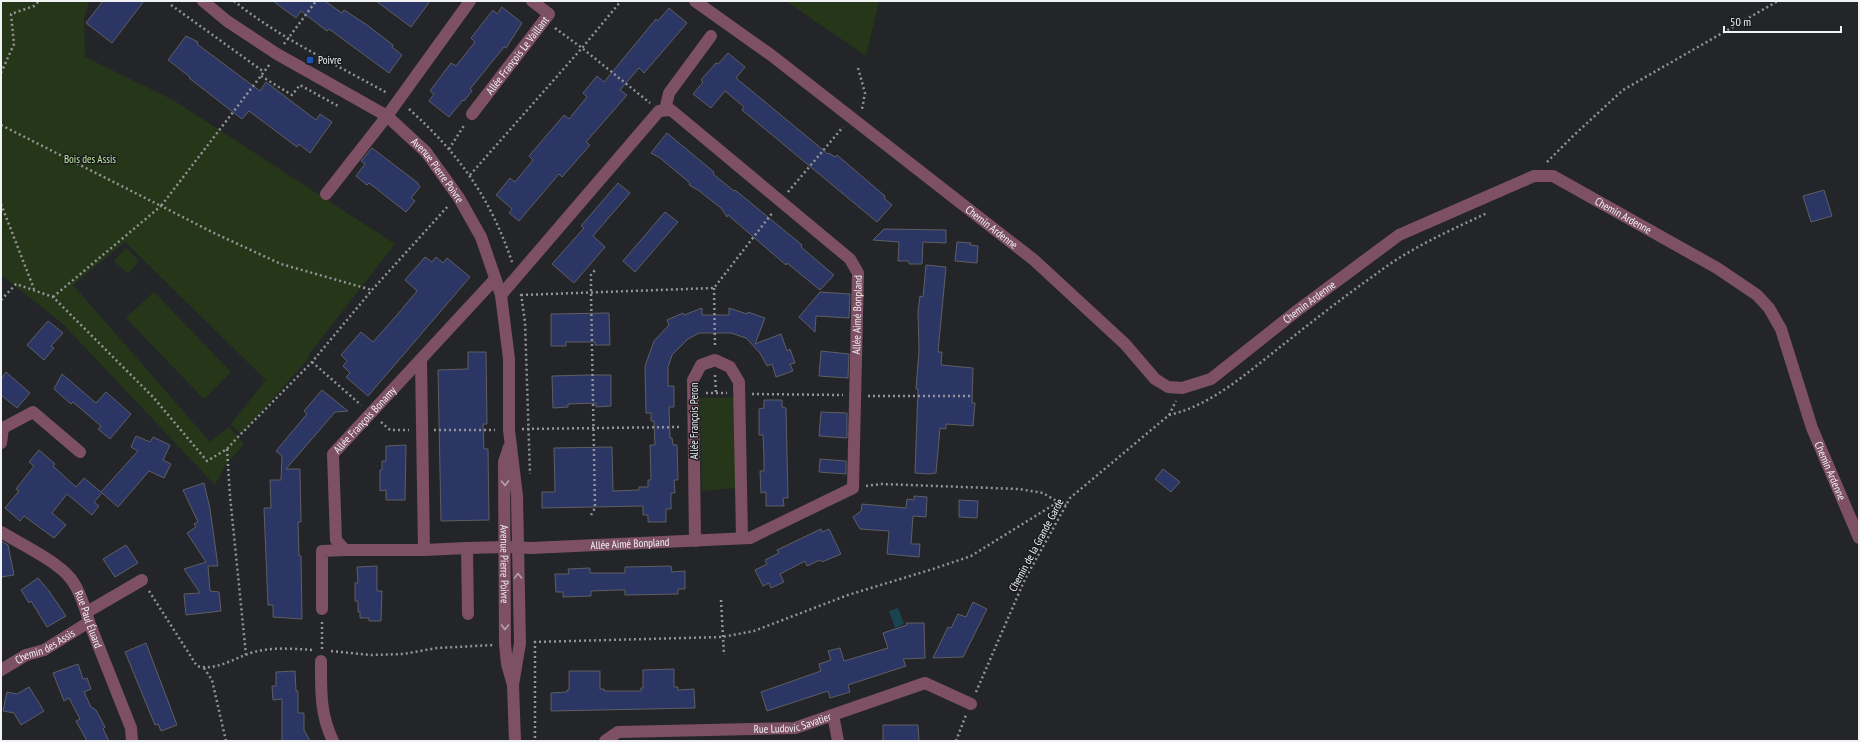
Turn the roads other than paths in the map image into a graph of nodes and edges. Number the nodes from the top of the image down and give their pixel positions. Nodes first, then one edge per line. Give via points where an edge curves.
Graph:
1 (203, 1) edge
2 (470, 1) edge
3 (532, 1) edge
4 (695, 1) edge
5 (711, 36) dead end
6 (662, 111) junction
7 (472, 114) road end
8 (387, 116) junction
9 (326, 194) dead end
10 (495, 279) junction
11 (501, 294) junction
12 (421, 361) junction
13 (2, 428) edge
14 (1, 443) edge
15 (80, 452) dead end
16 (1, 532) edge
17 (742, 538) junction
18 (1859, 538) edge
19 (695, 541) junction
20 (511, 547) junction
21 (467, 548) junction
22 (345, 550) junction
23 (424, 550) junction
24 (142, 580) road end
25 (322, 609) road end
26 (468, 614) dead end
27 (88, 617) junction
28 (321, 656) road end
29 (1, 670) edge
30 (971, 704) road end
31 (833, 715) junction
32 (132, 741) edge
33 (333, 741) edge
34 (515, 741) edge
35 (605, 741) edge
36 (838, 741) edge

1 - 8 street, Avenue Pierre Poivre via 227,21 277,54
2 - 8 street
3 - 7 street, Allée François Le Vaillant via 549,14
4 - 18 street, Chemin Ardenne via 771,55 1034,260 1125,344 1155,379 1168,387 1182,388 1211,379 1399,235 1534,176 1553,176 1717,268 1757,296 1769,308 1781,329 1812,428
5 - 6 street via 669,93
6 - 11 street
6 - 17 street, Allée Aimé Bonpland via 671,110 781,201 850,259 858,274 853,488 750,538
8 - 9 street
8 - 10 street, Avenue Pierre Poivre via 426,152 459,198 482,237
10 - 11 street, Avenue Pierre Poivre
10 - 12 street, Allée François Bonamy
11 - 20 street, Avenue Pierre Poivre via 509,359 510,444 517,496
12 - 22 street, Allée François Bonamy via 333,454 336,540
12 - 23 street
13 - 14 street
13 - 15 street via 34,412
16 - 27 street, Rue Paul Éluard via 59,567 72,579
17 - 19 street, Allée Aimé Bonpland
17 - 19 street, Allée François Peron via 739,382 730,367 715,360 701,365 693,380
19 - 20 street, Allée Aimé Bonpland
20 - 21 street
20 - 34 street, Avenue Pierre Poivre via 520,643 513,685
21 - 23 street
21 - 26 street
22 - 23 street
22 - 25 street via 322,551
24 - 27 street, Chemin des Assis
27 - 29 street, Chemin des Assis via 44,650 26,655
27 - 32 street, Rue Paul Éluard via 131,728
28 - 33 street via 325,725
30 - 31 street, Rue Ludovic Savatier via 925,683
31 - 35 street, Rue Ludovic Savatier via 795,728 618,732
31 - 36 street

